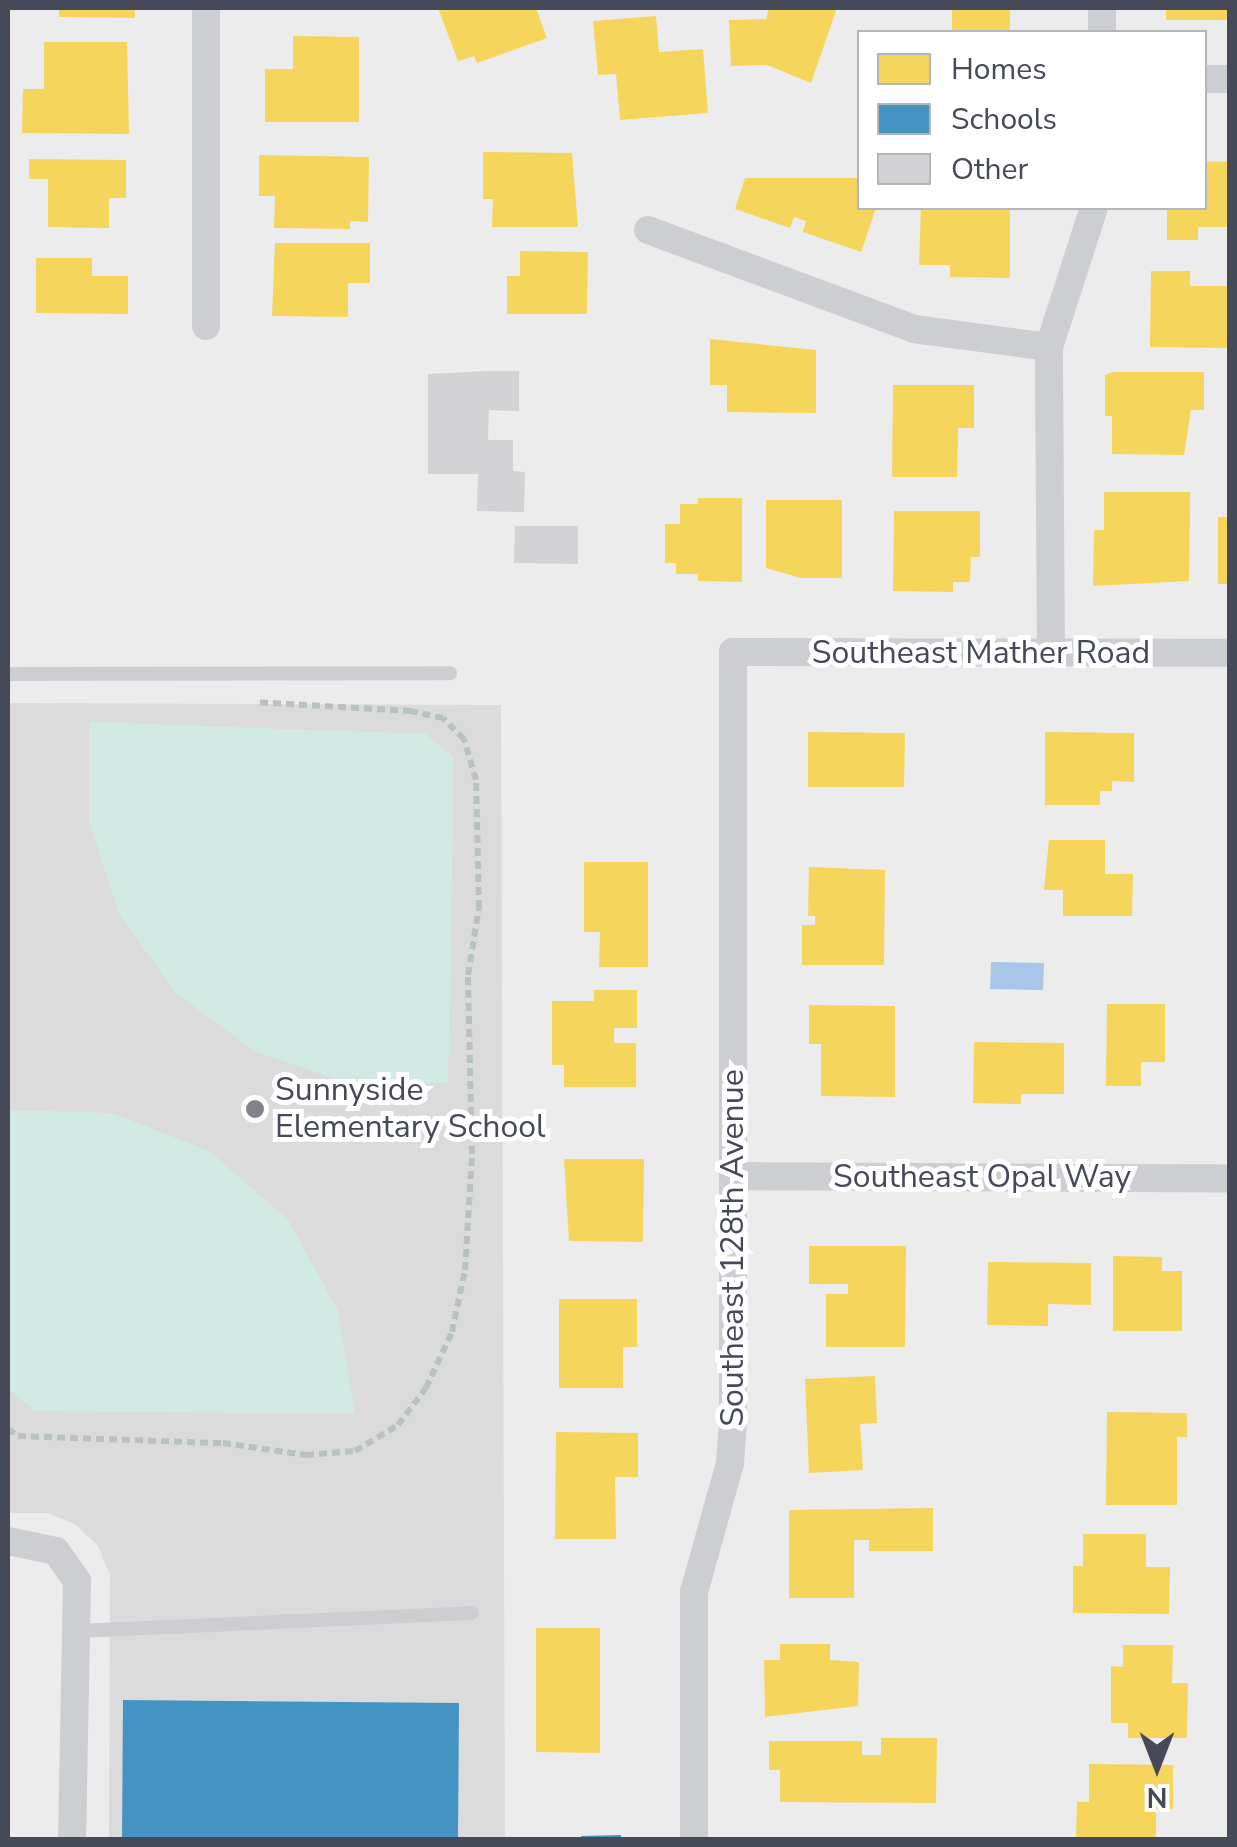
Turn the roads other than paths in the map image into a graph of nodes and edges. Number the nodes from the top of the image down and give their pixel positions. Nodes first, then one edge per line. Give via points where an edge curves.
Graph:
1 (206, 8) edge
2 (1093, 210) edge
3 (648, 230) dead end
4 (206, 326) dead end
5 (1049, 348) junction
6 (734, 652) joint
7 (1230, 653) edge
8 (1051, 654) junction
9 (450, 673) dead end
10 (8, 674) edge
11 (734, 1176) junction
12 (1230, 1179) edge
13 (8, 1541) edge
14 (472, 1614) dead end
15 (78, 1631) junction
16 (72, 1840) edge
17 (694, 1840) edge

1 - 4 street
2 - 5 street
3 - 5 street via 914,329
5 - 8 street
6 - 8 street, Southeast Mather Road
6 - 11 street, Southeast 128th Avenue
7 - 8 street, Southeast Mather Road
9 - 10 lane
11 - 12 street, Southeast Opal Way
11 - 17 street, Southeast 128th Avenue via 734,1422 730,1463 694,1592
13 - 15 street via 35,1542 68,1563 77,1582
14 - 15 lane
15 - 16 street

